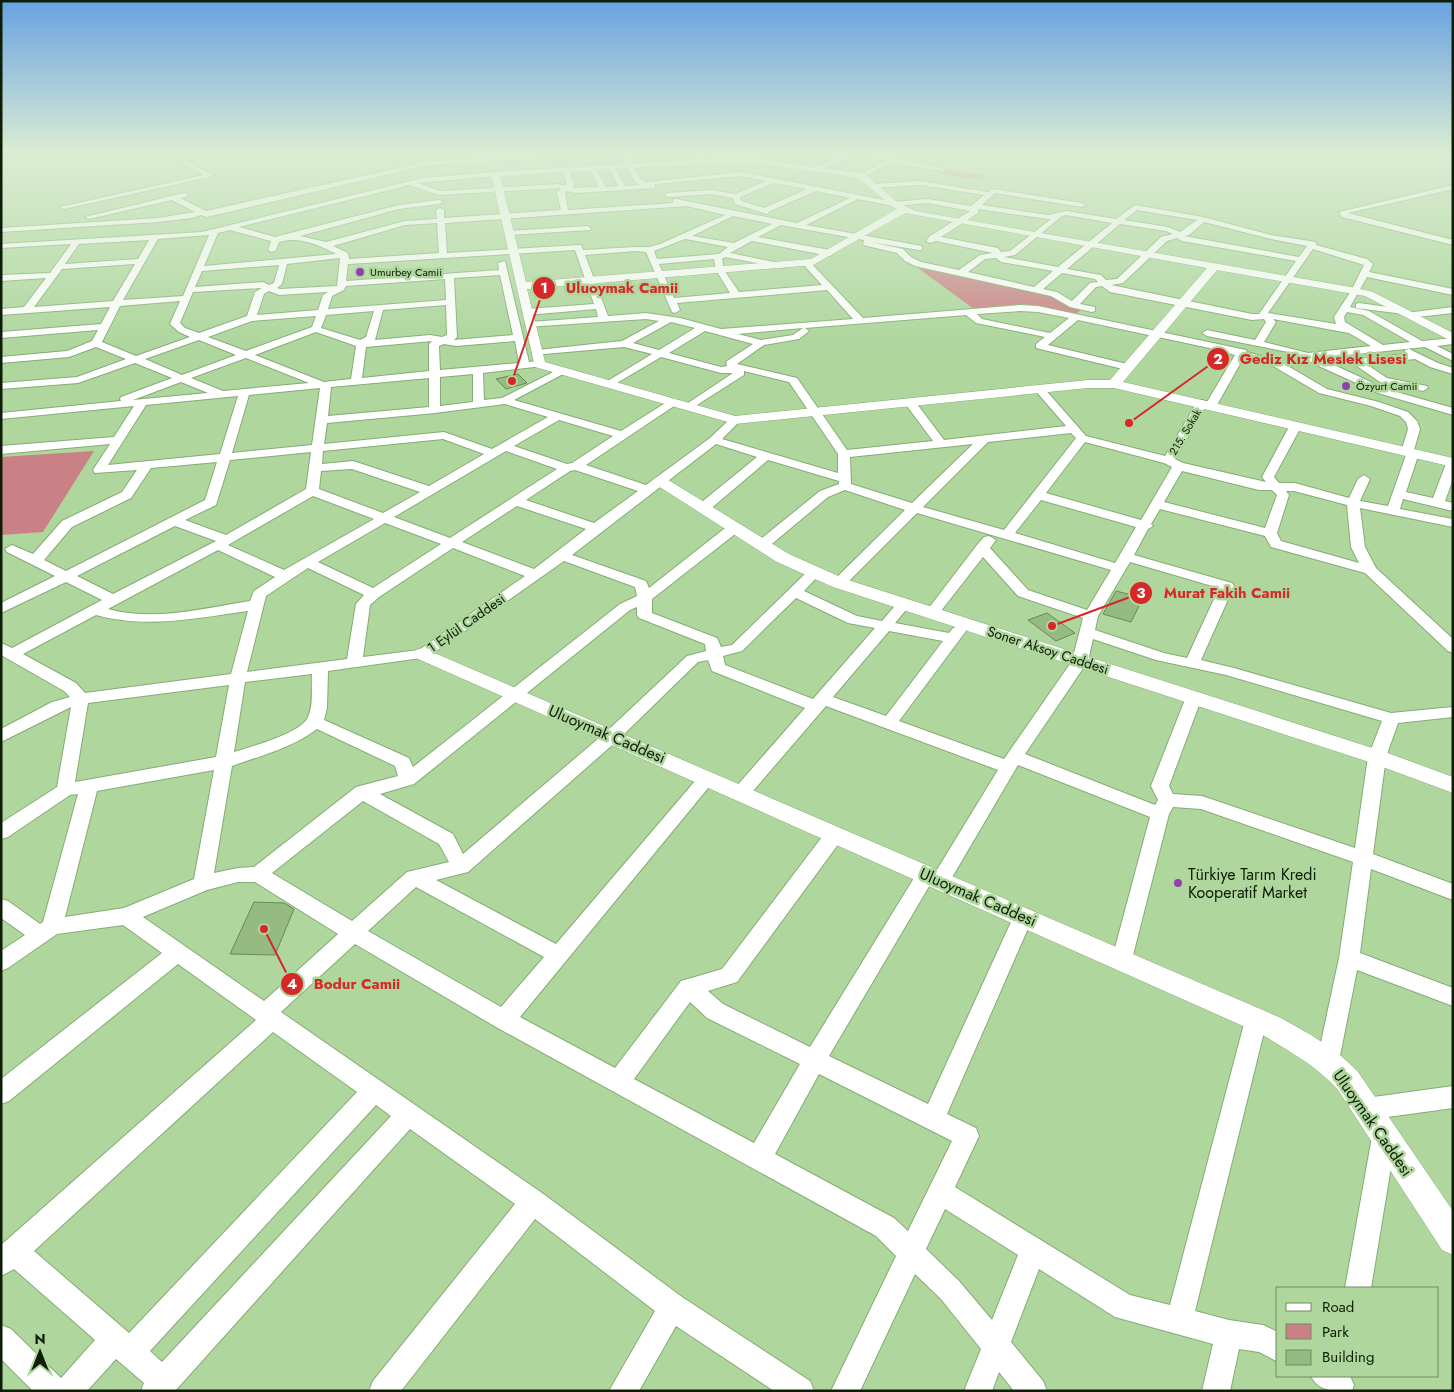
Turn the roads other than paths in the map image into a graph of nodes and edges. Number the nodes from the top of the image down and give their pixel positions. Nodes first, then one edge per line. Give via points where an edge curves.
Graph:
1 (175, 218) edge
2 (214, 218) edge
3 (272, 218) edge
4 (359, 218) edge
5 (371, 218) edge
6 (473, 218) edge
7 (505, 218) edge
8 (581, 218) edge
9 (720, 218) edge
10 (753, 218) edge
11 (784, 218) edge
12 (815, 218) edge
13 (891, 218) edge
14 (944, 218) edge
15 (964, 218) edge
16 (1057, 218) edge
17 (1097, 218) edge
18 (1122, 218) edge
19 (1197, 218) edge
20 (1356, 218) edge
21 (724, 219) joint
22 (1203, 219) junction
23 (440, 220) junction
24 (959, 221) junction
25 (1118, 222) junction
26 (779, 223) junction
27 (802, 224) junction
28 (393, 226) junction
29 (233, 228) junction
30 (1, 230) edge
31 (214, 232) junction
32 (509, 233) junction
33 (1037, 235) junction
34 (1178, 235) junction
35 (292, 236) junction
36 (686, 236) junction
37 (155, 237) junction
38 (863, 237) junction
39 (751, 238) junction
40 (933, 238) junction
41 (275, 240) junction
42 (592, 240) junction
43 (77, 241) junction
44 (1246, 241) junction
45 (1453, 243) edge
46 (326, 245) junction
47 (1091, 245) junction
48 (1, 246) edge
49 (735, 246) junction
50 (1311, 246) junction
51 (919, 248) junction
52 (649, 250) junction
53 (513, 252) junction
54 (500, 253) junction
55 (581, 253) junction
56 (830, 253) junction
57 (721, 255) junction
58 (998, 255) junction
59 (1149, 255) junction
60 (443, 256) junction
61 (345, 259) junction
62 (908, 259) junction
63 (1302, 260) junction
64 (140, 261) junction
65 (284, 261) junction
66 (654, 262) junction
67 (806, 263) junction
68 (268, 264) junction
69 (781, 266) junction
70 (1214, 266) junction
71 (425, 267) junction
72 (198, 269) junction
73 (720, 270) junction
74 (1060, 270) junction
75 (56, 271) junction
76 (504, 272) junction
77 (960, 274) junction
78 (1365, 274) junction
79 (660, 275) junction
80 (448, 276) junction
81 (1, 278) edge
82 (1287, 279) junction
83 (590, 280) junction
84 (1104, 284) junction
85 (341, 286) junction
86 (521, 286) junction
87 (829, 287) junction
88 (270, 288) junction
89 (1037, 289) junction
90 (1356, 291) junction
91 (1453, 292) edge
92 (188, 294) junction
93 (736, 296) junction
94 (671, 301) junction
95 (450, 302) junction
96 (1183, 303) junction
97 (116, 304) junction
98 (1073, 305) junction
99 (599, 306) junction
100 (1346, 307) junction
101 (378, 308) junction
102 (27, 310) junction
103 (1453, 310) edge
104 (1100, 311) dead end
105 (1, 312) edge
106 (322, 312) junction
107 (527, 312) junction
108 (968, 312) junction
109 (1405, 313) junction
110 (1266, 316) junction
111 (1076, 317) junction
112 (251, 318) junction
113 (604, 319) junction
114 (670, 319) junction
115 (680, 321) junction
116 (861, 321) junction
117 (530, 326) junction
118 (810, 326) junction
119 (103, 327) junction
120 (1158, 327) junction
121 (704, 328) junction
122 (316, 329) junction
123 (1350, 330) junction
124 (722, 332) junction
125 (1, 335) edge
126 (1404, 335) junction
127 (1052, 336) junction
128 (201, 337) junction
129 (519, 338) junction
130 (1364, 339) junction
131 (444, 340) junction
132 (1453, 340) edge
133 (96, 343) junction
134 (761, 343) junction
135 (1258, 343) junction
136 (361, 344) junction
137 (624, 344) junction
138 (1423, 344) junction
139 (1400, 346) junction
140 (1380, 348) junction
141 (1242, 352) junction
142 (245, 354) junction
143 (661, 354) junction
144 (1307, 356) junction
145 (1453, 358) edge
146 (538, 359) junction
147 (1, 360) edge
148 (135, 361) junction
149 (525, 366) junction
150 (1127, 367) junction
151 (734, 369) junction
152 (478, 370) junction
153 (561, 370) junction
154 (1422, 371) junction
155 (1453, 371) edge
156 (434, 375) junction
157 (180, 378) junction
158 (1384, 380) junction
159 (356, 383) junction
160 (610, 384) junction
161 (1114, 384) junction
162 (1368, 385) junction
163 (1, 386) edge
164 (326, 386) junction
165 (1039, 389) junction
166 (1382, 391) junction
167 (244, 394) junction
168 (224, 395) junction
169 (1453, 398) edge
170 (505, 401) junction
171 (1359, 401) junction
172 (674, 402) junction
173 (910, 402) junction
174 (1415, 402) junction
175 (142, 403) junction
176 (1206, 404) junction
177 (479, 405) junction
178 (104, 407) junction
179 (689, 407) junction
180 (816, 412) junction
181 (1450, 412) edge
182 (1, 416) edge
183 (556, 417) junction
184 (322, 420) junction
185 (442, 420) junction
186 (735, 420) junction
187 (1296, 425) junction
188 (1078, 434) junction
189 (621, 435) junction
190 (984, 438) junction
191 (118, 440) junction
192 (714, 440) junction
193 (941, 443) junction
194 (318, 448) junction
195 (1, 450) edge
196 (499, 450) junction
197 (1410, 452) junction
198 (844, 454) junction
199 (766, 455) junction
200 (224, 458) junction
201 (1453, 462) edge
202 (1174, 463) junction
203 (146, 466) junction
204 (571, 467) junction
205 (315, 468) junction
206 (1364, 479) dead end
207 (845, 483) junction
208 (654, 486) junction
209 (1276, 486) junction
210 (312, 491) junction
211 (430, 491) junction
212 (1399, 494) junction
213 (1038, 495) junction
214 (516, 501) junction
215 (1353, 503) junction
216 (1438, 503) junction
217 (1158, 504) junction
218 (1453, 507) edge
219 (703, 508) junction
220 (913, 508) junction
221 (1393, 510) junction
222 (384, 518) junction
223 (174, 521) junction
224 (1453, 523) edge
225 (1146, 526) junction
226 (596, 528) junction
227 (734, 528) junction
228 (1270, 533) junction
229 (1001, 534) junction
230 (222, 543) junction
231 (450, 543) junction
232 (762, 545) junction
233 (982, 548) junction
234 (12, 549) dead end
235 (562, 556) junction
236 (35, 561) junction
237 (1123, 562) junction
238 (308, 563) junction
239 (1370, 570) junction
240 (815, 572) junction
241 (536, 575) junction
242 (285, 576) junction
243 (64, 577) junction
244 (839, 583) junction
245 (794, 592) junction
246 (374, 594) junction
247 (645, 598) junction
248 (113, 600) junction
249 (904, 604) junction
250 (255, 605) junction
251 (1, 609) edge
252 (94, 610) junction
253 (932, 612) junction
254 (1091, 616) junction
255 (883, 626) junction
256 (958, 631) junction
257 (1087, 632) junction
258 (1453, 648) edge
259 (5, 651) edge
260 (423, 654) junction
261 (716, 654) junction
262 (1080, 660) junction
263 (354, 663) junction
264 (1192, 663) junction
265 (320, 667) junction
266 (238, 678) junction
267 (516, 695) junction
268 (1194, 697) junction
269 (81, 698) junction
270 (818, 702) junction
271 (1453, 712) edge
272 (1391, 718) junction
273 (315, 722) junction
274 (889, 723) junction
275 (1, 736) edge
276 (612, 736) junction
277 (1377, 756) junction
278 (224, 762) junction
279 (1012, 762) junction
280 (707, 778) junction
281 (408, 780) junction
282 (1453, 785) edge
283 (89, 786) junction
284 (65, 790) junction
285 (362, 792) junction
286 (741, 793) junction
287 (1163, 807) junction
288 (1, 832) edge
289 (835, 834) junction
290 (1363, 858) junction
291 (461, 867) junction
292 (258, 874) junction
293 (414, 877) junction
294 (933, 878) junction
295 (203, 883) junction
296 (1453, 892) edge
297 (1, 907) edge
298 (126, 916) junction
299 (1023, 917) junction
300 (46, 931) junction
301 (354, 933) junction
302 (178, 952) junction
303 (558, 955) junction
304 (1349, 958) junction
305 (1122, 959) junction
306 (1, 962) edge
307 (689, 987) junction
308 (1453, 997) edge
309 (269, 1016) junction
310 (504, 1020) junction
311 (1256, 1020) junction
312 (814, 1060) junction
313 (1328, 1061) junction
314 (618, 1082) junction
315 (374, 1090) junction
316 (1, 1093) edge
317 (1453, 1097) edge
318 (1366, 1109) junction
319 (408, 1114) junction
320 (933, 1119) junction
321 (1384, 1137) junction
322 (759, 1158) junction
323 (940, 1192) junction
324 (533, 1202) junction
325 (1453, 1239) edge
326 (1033, 1250) junction
327 (911, 1252) junction
328 (8, 1258) edge
329 (1358, 1287) edge
330 (672, 1307) junction
331 (1179, 1320) junction
332 (1229, 1334) junction
333 (1, 1339) edge
334 (123, 1346) junction
335 (996, 1346) junction
336 (1276, 1347) edge
337 (160, 1386) edge
338 (54, 1391) edge
339 (68, 1391) edge
340 (383, 1391) edge
341 (623, 1391) edge
342 (800, 1391) edge
343 (845, 1391) edge
344 (978, 1391) edge
345 (1033, 1391) edge
346 (1216, 1391) edge

1 - 30 street
2 - 29 street
3 - 29 street
4 - 35 street
5 - 28 street
6 - 23 street
7 - 32 street
8 - 42 street
9 - 21 street
10 - 26 street
11 - 27 street
12 - 27 street
13 - 38 street
14 - 24 street
15 - 24 street
16 - 33 street
17 - 25 street
18 - 25 street
19 - 22 street
20 - 45 street
21 - 36 street
22 - 34 street
22 - 44 street
23 - 28 street
23 - 60 street
24 - 33 street
24 - 40 street
25 - 34 street via 1168,230
25 - 47 street
26 - 27 street
26 - 39 street
27 - 38 street
28 - 46 street
29 - 31 street
29 - 41 street
31 - 37 street
31 - 72 street
32 - 42 street
32 - 53 street
33 - 47 street
33 - 58 street via 1012,253
34 - 44 street via 1182,239
34 - 59 street via 1164,239
35 - 41 street
35 - 46 street
36 - 49 street
36 - 52 street
37 - 43 street
37 - 64 street
38 - 51 street
38 - 56 street
38 - 62 street via 866,243 900,251
39 - 49 street
39 - 56 street
40 - 51 street
40 - 58 street via 995,250
41 - 68 street
42 - 52 street
42 - 55 street
43 - 48 street
43 - 75 street
44 - 50 street via 1313,244
44 - 63 street
46 - 61 street
47 - 59 street
47 - 74 street
49 - 57 street
50 - 63 street
50 - 78 street via 1364,261 1369,264
51 - 62 street
52 - 66 street
53 - 54 street
53 - 55 street via 578,247
53 - 86 street
54 - 60 street
54 - 76 street
55 - 83 street
56 - 67 street
57 - 66 street
57 - 69 street
57 - 73 street via 718,262
58 - 74 street via 1000,259
58 - 77 street via 983,257
59 - 70 street
59 - 84 street via 1120,281
60 - 71 street
61 - 65 street
61 - 71 street
61 - 85 street
62 - 77 street
63 - 82 street
64 - 75 street
64 - 97 street
65 - 68 street
65 - 88 street via 278,284
66 - 79 street
67 - 69 street
67 - 87 street
68 - 72 street
69 - 73 street
70 - 82 street
70 - 96 street
71 - 80 street
71 - 85 street
72 - 92 street
73 - 79 street
73 - 93 street
74 - 84 street via 1098,277
74 - 89 street
75 - 81 street
75 - 102 street
76 - 80 street
76 - 129 street
77 - 89 street
78 - 90 street
78 - 91 street
79 - 83 street
79 - 94 street
80 - 95 street
82 - 90 street
82 - 110 street via 1263,313
83 - 86 street
83 - 99 street
84 - 96 street via 1110,289
84 - 98 street via 1093,285
85 - 88 street via 279,292
85 - 106 street via 328,295
86 - 107 street
87 - 93 street
87 - 116 street
88 - 92 street via 263,285
88 - 112 street via 260,292
89 - 98 street
90 - 100 street
90 - 109 street via 1369,294
92 - 97 street
92 - 128 street via 175,324
93 - 94 street
94 - 115 street
95 - 101 street
95 - 131 street via 452,337
96 - 110 street via 1252,317
96 - 120 street
97 - 102 street
97 - 119 street
98 - 104 street
99 - 107 street
99 - 113 street
100 - 109 street
100 - 123 street via 1339,317 1340,323
100 - 126 street via 1366,313
101 - 106 street
101 - 136 street via 371,338
102 - 105 street
103 - 109 street
106 - 112 street
106 - 122 street
107 - 117 street
108 - 111 street via 1030,308
108 - 116 street
108 - 127 street via 979,321
109 - 132 street
110 - 123 street
110 - 135 street via 1271,322
111 - 120 street
111 - 127 street
112 - 128 street
113 - 114 street via 646,316
113 - 117 street
114 - 115 street
114 - 137 street
115 - 121 street
116 - 118 street
117 - 146 street
118 - 124 street
118 - 134 street via 796,337
119 - 125 street
119 - 133 street
120 - 135 street
120 - 141 street
120 - 150 street
121 - 124 street
121 - 143 street
122 - 136 street
122 - 142 street
123 - 130 street
124 - 134 street
126 - 130 street
126 - 138 street
127 - 150 street via 1040,346
128 - 142 street
128 - 148 street
129 - 131 street via 456,343
129 - 149 street
130 - 140 street
131 - 136 street via 430,338
131 - 156 street via 434,344
132 - 138 street
133 - 147 street via 69,354
133 - 148 street
134 - 151 street via 731,363
135 - 144 street
136 - 159 street
137 - 143 street
137 - 146 street
138 - 139 street
138 - 145 street
139 - 140 street
139 - 154 street
140 - 144 street
141 - 171 street via 1277,364 1323,391
141 - 176 street, 215. Sokak
142 - 157 street
142 - 164 street
143 - 151 street via 721,370
143 - 160 street
144 - 162 street
146 - 149 street
146 - 153 street
148 - 157 street
148 - 163 street via 78,380
149 - 152 street
150 - 161 street
151 - 179 street via 740,373
151 - 180 street via 745,368 793,380
152 - 156 street
152 - 177 street
153 - 160 street
153 - 170 street
154 - 155 street
154 - 158 street
154 - 158 street via 1356,362
154 - 174 street
156 - 159 street
156 - 185 street
157 - 168 street
157 - 178 street
158 - 162 street
159 - 164 street
160 - 172 street
161 - 165 street
161 - 176 street
162 - 166 street
164 - 167 street
164 - 184 street
165 - 173 street
165 - 188 street
166 - 171 street
166 - 174 street
167 - 168 street
167 - 200 street
168 - 175 street
169 - 181 street
170 - 177 street
170 - 183 street
171 - 197 street via 1394,409 1411,421 1414,429
172 - 179 street
172 - 189 street
173 - 180 street
173 - 193 street
174 - 181 street
175 - 178 street
175 - 191 street
176 - 187 street
176 - 202 street, 215. Sokak
177 - 185 street
178 - 182 street
179 - 186 street
180 - 186 street
180 - 198 street
183 - 189 street
183 - 196 street
184 - 185 street
184 - 194 street
185 - 194 street
185 - 196 street
186 - 192 street, 1 Eylül Caddesi
187 - 197 street
187 - 209 street via 1268,477
188 - 190 street
188 - 202 street
188 - 213 street
189 - 204 street
190 - 193 street
190 - 220 street
191 - 195 street
191 - 203 street via 99,470
192 - 199 street
192 - 208 street, 1 Eylül Caddesi
193 - 198 street
194 - 200 street
194 - 205 street
196 - 204 street
196 - 211 street
197 - 201 street
197 - 212 street
198 - 207 street
199 - 207 street
199 - 219 street
200 - 203 street
200 - 223 street via 211,502
201 - 216 street
202 - 209 street via 1259,486
202 - 217 street, 215. Sokak
203 - 236 street via 127,495 67,524
204 - 208 street
204 - 214 street
205 - 210 street
205 - 211 street via 353,465
206 - 215 street
207 - 220 street
207 - 232 street via 824,494
208 - 219 street, Soner Aksoy Caddesi
208 - 226 street, 1 Eylül Caddesi
209 - 215 street via 1295,487
209 - 228 street via 1283,495
210 - 222 street
210 - 230 street
211 - 222 street
212 - 216 street
212 - 221 street
213 - 225 street
213 - 229 street
214 - 226 street
214 - 231 street
215 - 221 street
215 - 239 street via 1358,547
216 - 218 street
217 - 225 street, 215. Sokak
217 - 228 street
219 - 227 street, Soner Aksoy Caddesi
220 - 229 street
220 - 244 street
221 - 224 street
222 - 231 street
222 - 238 street
223 - 230 street
223 - 243 street
225 - 237 street, 215. Sokak
226 - 235 street, 1 Eylül Caddesi
227 - 232 street, Soner Aksoy Caddesi
227 - 247 street
228 - 239 street via 1276,544
229 - 233 street
229 - 237 street
230 - 242 street
230 - 248 street
231 - 241 street
231 - 246 street
232 - 240 street, Soner Aksoy Caddesi
233 - 253 street
233 - 254 street via 1023,592
234 - 236 street
235 - 241 street, 1 Eylül Caddesi
235 - 247 street via 641,584
236 - 243 street
237 - 254 street, 215. Sokak
237 - 264 street via 1227,586
238 - 242 street
238 - 246 street
239 - 258 street
240 - 244 street, Soner Aksoy Caddesi
240 - 245 street
241 - 260 street, 1 Eylül Caddesi
242 - 250 street via 259,594
243 - 248 street
243 - 251 street
244 - 249 street, Soner Aksoy Caddesi
245 - 255 street via 853,620
245 - 261 street via 736,648
246 - 263 street via 363,604
247 - 261 street via 644,615 712,641
247 - 267 street via 625,607
248 - 252 street
249 - 253 street, Soner Aksoy Caddesi
249 - 255 street
250 - 252 street via 140,618 114,617
250 - 266 street
252 - 259 street
253 - 256 street, Soner Aksoy Caddesi
254 - 257 street, 215. Sokak
255 - 256 street
255 - 270 street
256 - 262 street, Soner Aksoy Caddesi
256 - 274 street
257 - 262 street, 215. Sokak
257 - 264 street via 1161,657
259 - 269 street via 70,688
260 - 263 street, 1 Eylül Caddesi
260 - 267 street, Uluoymak Caddesi
261 - 270 street via 718,668
261 - 276 street via 693,659
262 - 268 street, Soner Aksoy Caddesi
262 - 279 street, 215. Sokak
263 - 265 street, 1 Eylül Caddesi
264 - 272 street
265 - 266 street, 1 Eylül Caddesi
265 - 273 street via 319,708
266 - 269 street, 1 Eylül Caddesi
266 - 278 street
267 - 276 street, Uluoymak Caddesi
267 - 281 street
268 - 277 street, Soner Aksoy Caddesi
268 - 287 street via 1160,786
269 - 275 street, 1 Eylül Caddesi via 58,706
269 - 284 street
270 - 274 street
270 - 286 street
271 - 272 street
272 - 277 street
273 - 278 street via 302,732 269,747
273 - 281 street via 403,762
274 - 279 street
276 - 280 street, Uluoymak Caddesi
276 - 291 street
277 - 282 street, Soner Aksoy Caddesi
277 - 290 street
278 - 283 street
278 - 295 street
279 - 287 street
279 - 294 street, 215. Sokak
280 - 286 street, Uluoymak Caddesi
280 - 303 street
281 - 285 street
283 - 284 street
283 - 300 street
284 - 288 street
285 - 291 street via 446,839
285 - 292 street
286 - 289 street, Uluoymak Caddesi
287 - 290 street via 1202,803
287 - 305 street
289 - 294 street, Uluoymak Caddesi
289 - 307 street via 729,976
290 - 296 street
290 - 304 street
291 - 293 street
292 - 295 street
292 - 301 street
293 - 301 street
293 - 303 street
294 - 299 street, Uluoymak Caddesi
294 - 312 street
295 - 298 street
297 - 300 street
298 - 300 street
298 - 302 street
299 - 305 street, Uluoymak Caddesi
299 - 320 street
300 - 306 street
301 - 309 street
301 - 310 street
302 - 309 street
302 - 316 street
303 - 310 street
304 - 308 street
304 - 313 street
305 - 311 street, Uluoymak Caddesi
307 - 312 street via 714,1011
307 - 314 street
309 - 315 street
309 - 328 street
310 - 314 street
311 - 313 street, Uluoymak Caddesi via 1291,1036
311 - 331 street
312 - 320 street
312 - 322 street
313 - 318 street, Uluoymak Caddesi via 1344,1076
314 - 322 street
315 - 319 street
315 - 334 street
317 - 318 street
318 - 321 street, Uluoymak Caddesi
319 - 324 street
319 - 337 street
320 - 323 street via 967,1136
321 - 325 street, Uluoymak Caddesi
321 - 329 street
322 - 327 street via 885,1227
323 - 326 street
323 - 327 street
324 - 330 street
324 - 340 street
326 - 331 street via 1125,1307
326 - 335 street
327 - 335 street via 950,1290
327 - 343 street
328 - 334 street
330 - 341 street
330 - 342 street
331 - 332 street
332 - 336 street via 1263,1339
332 - 346 street
333 - 338 street
334 - 337 street
334 - 339 street
335 - 344 street
335 - 345 street

